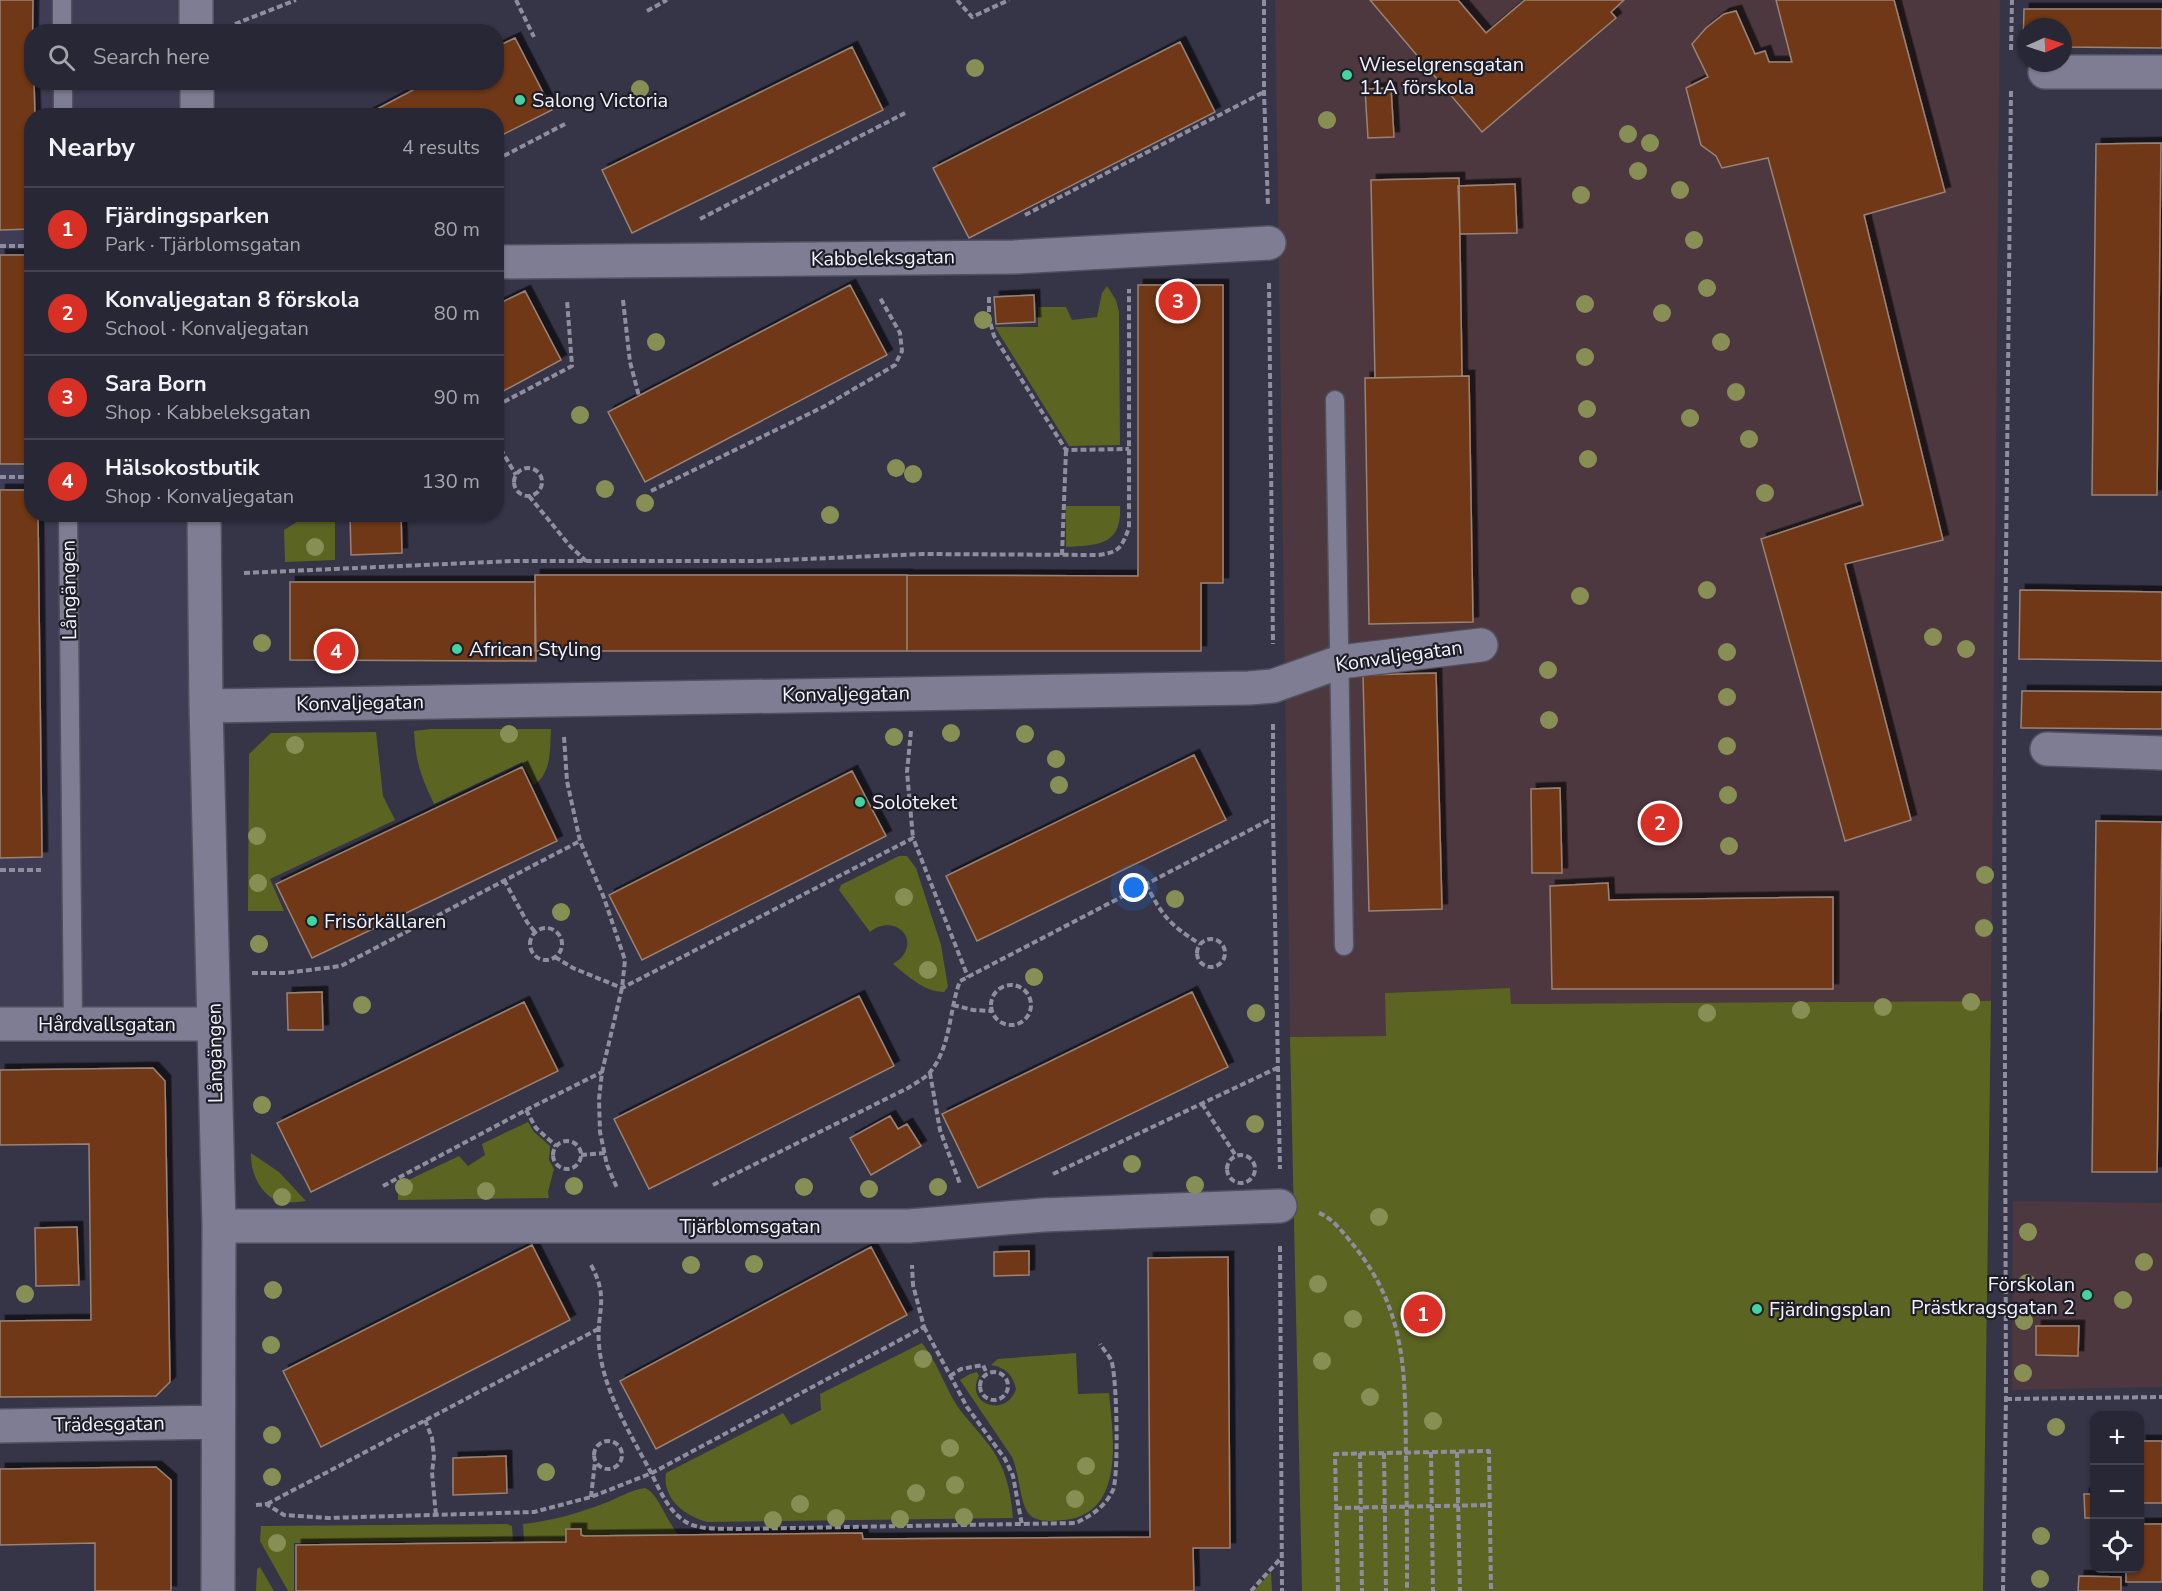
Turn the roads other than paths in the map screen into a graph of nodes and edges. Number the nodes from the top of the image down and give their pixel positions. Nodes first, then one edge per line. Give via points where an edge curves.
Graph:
1 (62, 0) edge
2 (196, 0) edge
3 (62, 24) edge
4 (196, 24) edge
5 (2072, 72) edge
6 (2162, 72) edge
7 (63, 90) edge
8 (197, 90) edge
9 (63, 108) edge
10 (197, 108) edge
11 (1269, 243) road end
12 (504, 262) edge
13 (1335, 400) dead end
14 (68, 522) edge
15 (204, 522) edge
16 (1480, 645) dead end
17 (1340, 662) junction
18 (206, 706) junction
19 (2047, 749) dead end
20 (2162, 753) edge
21 (1344, 946) dead end
22 (214, 1023) junction
23 (0, 1024) edge
24 (73, 1025) junction
25 (1280, 1206) road end
26 (219, 1226) junction
27 (218, 1422) junction
28 (0, 1426) edge
29 (218, 1591) edge

1 - 3 lane
2 - 4 street
5 - 6 street
7 - 9 lane
8 - 10 street
11 - 12 street, Kabbeleksgatan via 1014,256
13 - 17 lane
14 - 24 lane, Långängen
15 - 18 street, Långängen
16 - 17 street, Konvaljegatan
17 - 18 street, Konvaljegatan via 1273,686 1237,689
17 - 21 lane
18 - 22 street, Långängen
19 - 20 street
22 - 24 street, Hårdvallsgatan
22 - 26 street, Långängen
23 - 24 street, Hårdvallsgatan
25 - 26 street, Tjärblomsgatan via 1028,1216 909,1226
26 - 27 street, Långängen
27 - 28 street, Trädesgatan
27 - 29 street, Långängen

